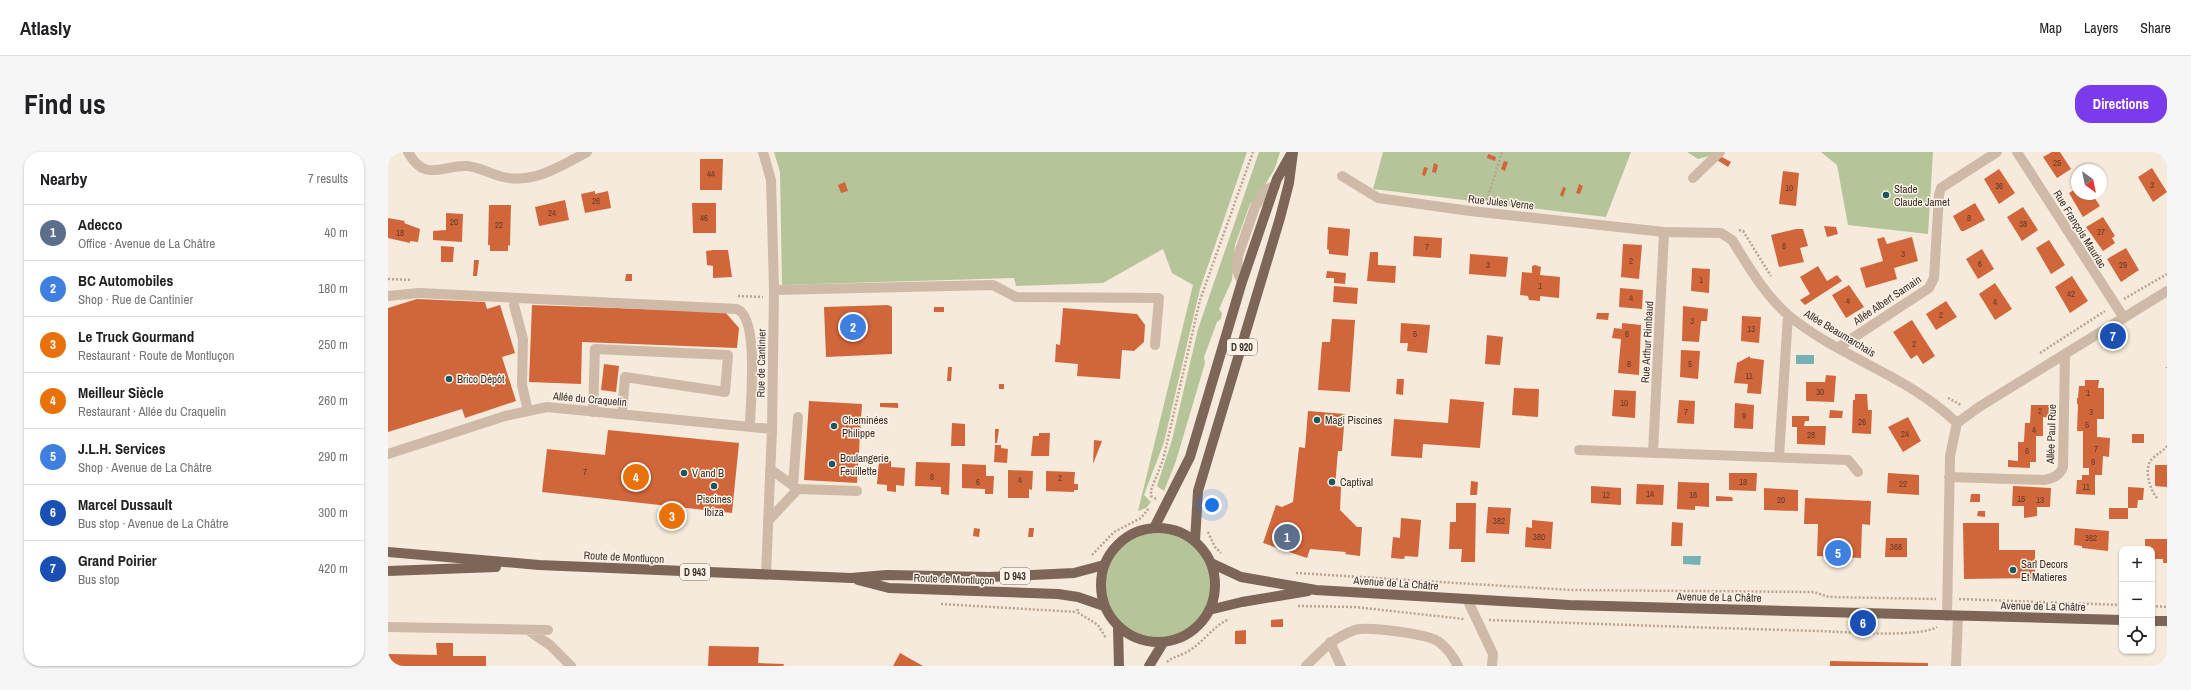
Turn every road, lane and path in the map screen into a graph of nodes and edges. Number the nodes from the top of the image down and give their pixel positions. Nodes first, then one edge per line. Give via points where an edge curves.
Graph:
1 (408, 152) edge
2 (586, 152) edge
3 (763, 152) edge
4 (1254, 152) edge
5 (1292, 152) edge
6 (1502, 152) edge
7 (1720, 152) edge
8 (1997, 152) edge
9 (2017, 152) edge
10 (1342, 176) dead end
11 (1693, 178) dead end
12 (1483, 212) junction
13 (1736, 229) dead end
14 (1664, 232) junction
15 (2167, 274) edge
16 (1772, 276) dead end
17 (774, 290) junction
18 (2167, 291) edge
19 (388, 296) edge
20 (517, 302) junction
21 (2114, 305) junction
22 (1788, 315) junction
23 (2124, 318) junction
24 (1154, 345) dead end
25 (1839, 347) junction
26 (2065, 355) junction
27 (2034, 357) dead end
28 (1941, 394) dead end
29 (1968, 401) dead end
30 (528, 411) junction
31 (593, 412) junction
32 (622, 414) junction
33 (798, 417) dead end
34 (1957, 423) junction
35 (750, 426) junction
36 (772, 429) junction
37 (2167, 446) edge
38 (1579, 450) dead end
39 (1653, 453) junction
40 (388, 454) edge
41 (1779, 457) junction
42 (770, 470) junction
43 (1858, 472) dead end
44 (1949, 477) junction
45 (796, 487) junction
46 (857, 491) dead end
47 (2157, 498) dead end
48 (1155, 499) junction
49 (1167, 504) junction
50 (768, 521) junction
51 (1154, 528) junction
52 (1207, 529) dead end
53 (1195, 541) junction
54 (388, 552) edge
55 (1223, 555) dead end
56 (1090, 557) dead end
57 (1211, 563) junction
58 (539, 565) junction
59 (1104, 565) junction
60 (388, 571) edge
61 (1294, 572) dead end
62 (766, 575) junction
63 (851, 578) junction
64 (1316, 590) junction
65 (1078, 597) junction
66 (1467, 599) junction
67 (1947, 599) junction
68 (1242, 602) junction
69 (937, 603) dead end
70 (2119, 605) edge
71 (1104, 606) junction
72 (1297, 606) dead end
73 (2155, 606) edge
74 (2167, 607) edge
75 (1209, 610) junction
76 (1078, 612) junction
77 (1947, 616) junction
78 (1958, 616) junction
79 (1477, 620) junction
80 (2119, 620) edge
81 (2155, 621) edge
82 (2167, 621) edge
83 (1938, 626) dead end
84 (388, 627) edge
85 (1118, 628) junction
86 (527, 630) junction
87 (548, 630) dead end
88 (1330, 642) junction
89 (1163, 643) junction
90 (1107, 646) dead end
91 (571, 666) edge
92 (1119, 666) edge
93 (1149, 666) edge
94 (1165, 666) edge
95 (1306, 666) edge
96 (1341, 666) edge
97 (1458, 666) edge
98 (1492, 666) edge
99 (1956, 666) edge

1 - 2 street via 423,169 434,171 469,166 517,179 553,171
3 - 17 street, Rue de Cantinier via 771,180
4 - 48 path via 1200,300 1163,460 1151,490 1151,496
5 - 49 main road, D 920 via 1275,186 1242,282 1190,457
5 - 53 main road, D 920 via 1289,183 1280,218 1198,491
6 - 12 path
7 - 11 street
8 - 25 street, Allée Albert Samain via 1941,188 1934,278 1929,288
9 - 21 street, Rue François Mauriac
10 - 12 street, Rue Jules Verne via 1378,198
12 - 14 street, Rue Jules Verne
13 - 16 path via 1743,231
14 - 22 street, Allée Beaumarchais via 1728,235 1754,276
14 - 39 street, Rue Arthur Rimbaud
15 - 21 path
17 - 24 street via 993,285 1016,297 1159,298
17 - 36 street, Rue de Cantinier
18 - 23 street
19 - 20 street via 419,293
20 - 30 street via 523,339 522,385
20 - 35 street via 741,310 748,323 752,340
21 - 23 street, Rue François Mauriac
21 - 27 path
22 - 25 street, Allée Beaumarchais
22 - 41 street
23 - 26 street
25 - 34 street, Allée Beaumarchais via 1931,400
26 - 34 street
26 - 44 street, Allée Paul Rue via 2061,472 2054,478 2044,480
28 - 29 path via 1961,405
30 - 31 street, Allée du Craquelin via 547,407
30 - 40 street, Allée du Craquelin
31 - 32 street, Allée du Craquelin
31 - 32 street via 595,349 728,355 726,392 625,377
32 - 35 street, Allée du Craquelin
33 - 45 street
34 - 44 street via 1950,456
35 - 36 street, Allée du Craquelin
36 - 42 street, Rue de Cantinier
37 - 47 path via 2151,460 2149,467 2152,492
38 - 39 street
39 - 41 street
41 - 43 street via 1848,460
42 - 45 street
42 - 50 street, Rue de Cantinier
44 - 67 street
45 - 46 street
45 - 50 street
48 - 49 path
48 - 56 path via 1141,518 1114,532
49 - 51 main road, D 920
50 - 62 street, Rue de Cantinier
51 - 53 main road via 1172,530
51 - 59 main road via 1132,534 1119,543
52 - 55 path via 1215,547
53 - 57 main road
54 - 58 main road, Route de Montluçon / D 943
57 - 64 main road, Avenue de La Châtre via 1241,577
57 - 75 main road via 1215,593
58 - 60 main road, Route de Montluçon / D 943
58 - 62 main road, Route de Montluçon / D 943
59 - 63 main road, Route de Montluçon / D 943 via 1066,574 989,578 887,575
59 - 71 main road via 1100,582
61 - 67 path via 1570,590 1814,592 1829,597
62 - 63 main road, Route de Montluçon / D 943
63 - 65 main road, Route de Montluçon / D 943 via 889,588
64 - 66 main road, Avenue de La Châtre
64 - 68 main road, Avenue de La Châtre
65 - 71 main road, Route de Montluçon / D 943
65 - 76 path
66 - 77 main road, Avenue de La Châtre via 1569,606
66 - 79 street
67 - 70 path
67 - 77 street
68 - 75 main road, Avenue de La Châtre
68 - 94 path via 1241,614 1220,623 1206,638 1187,652 1168,660
69 - 76 path
71 - 85 main road
72 - 79 path via 1355,607
73 - 74 path
75 - 89 main road via 1200,624 1189,634
76 - 90 path via 1098,625
77 - 78 main road, Avenue de La Châtre
78 - 80 main road, Avenue de La Châtre
78 - 99 street
79 - 83 path via 1834,632 1911,632 1928,631
79 - 98 street via 1493,654
81 - 82 main road
84 - 86 street
85 - 89 main road via 1142,641
85 - 92 main road
86 - 87 street
86 - 91 street via 555,650
88 - 95 street
88 - 96 street
88 - 97 street via 1356,630 1399,631 1438,641
89 - 93 main road

